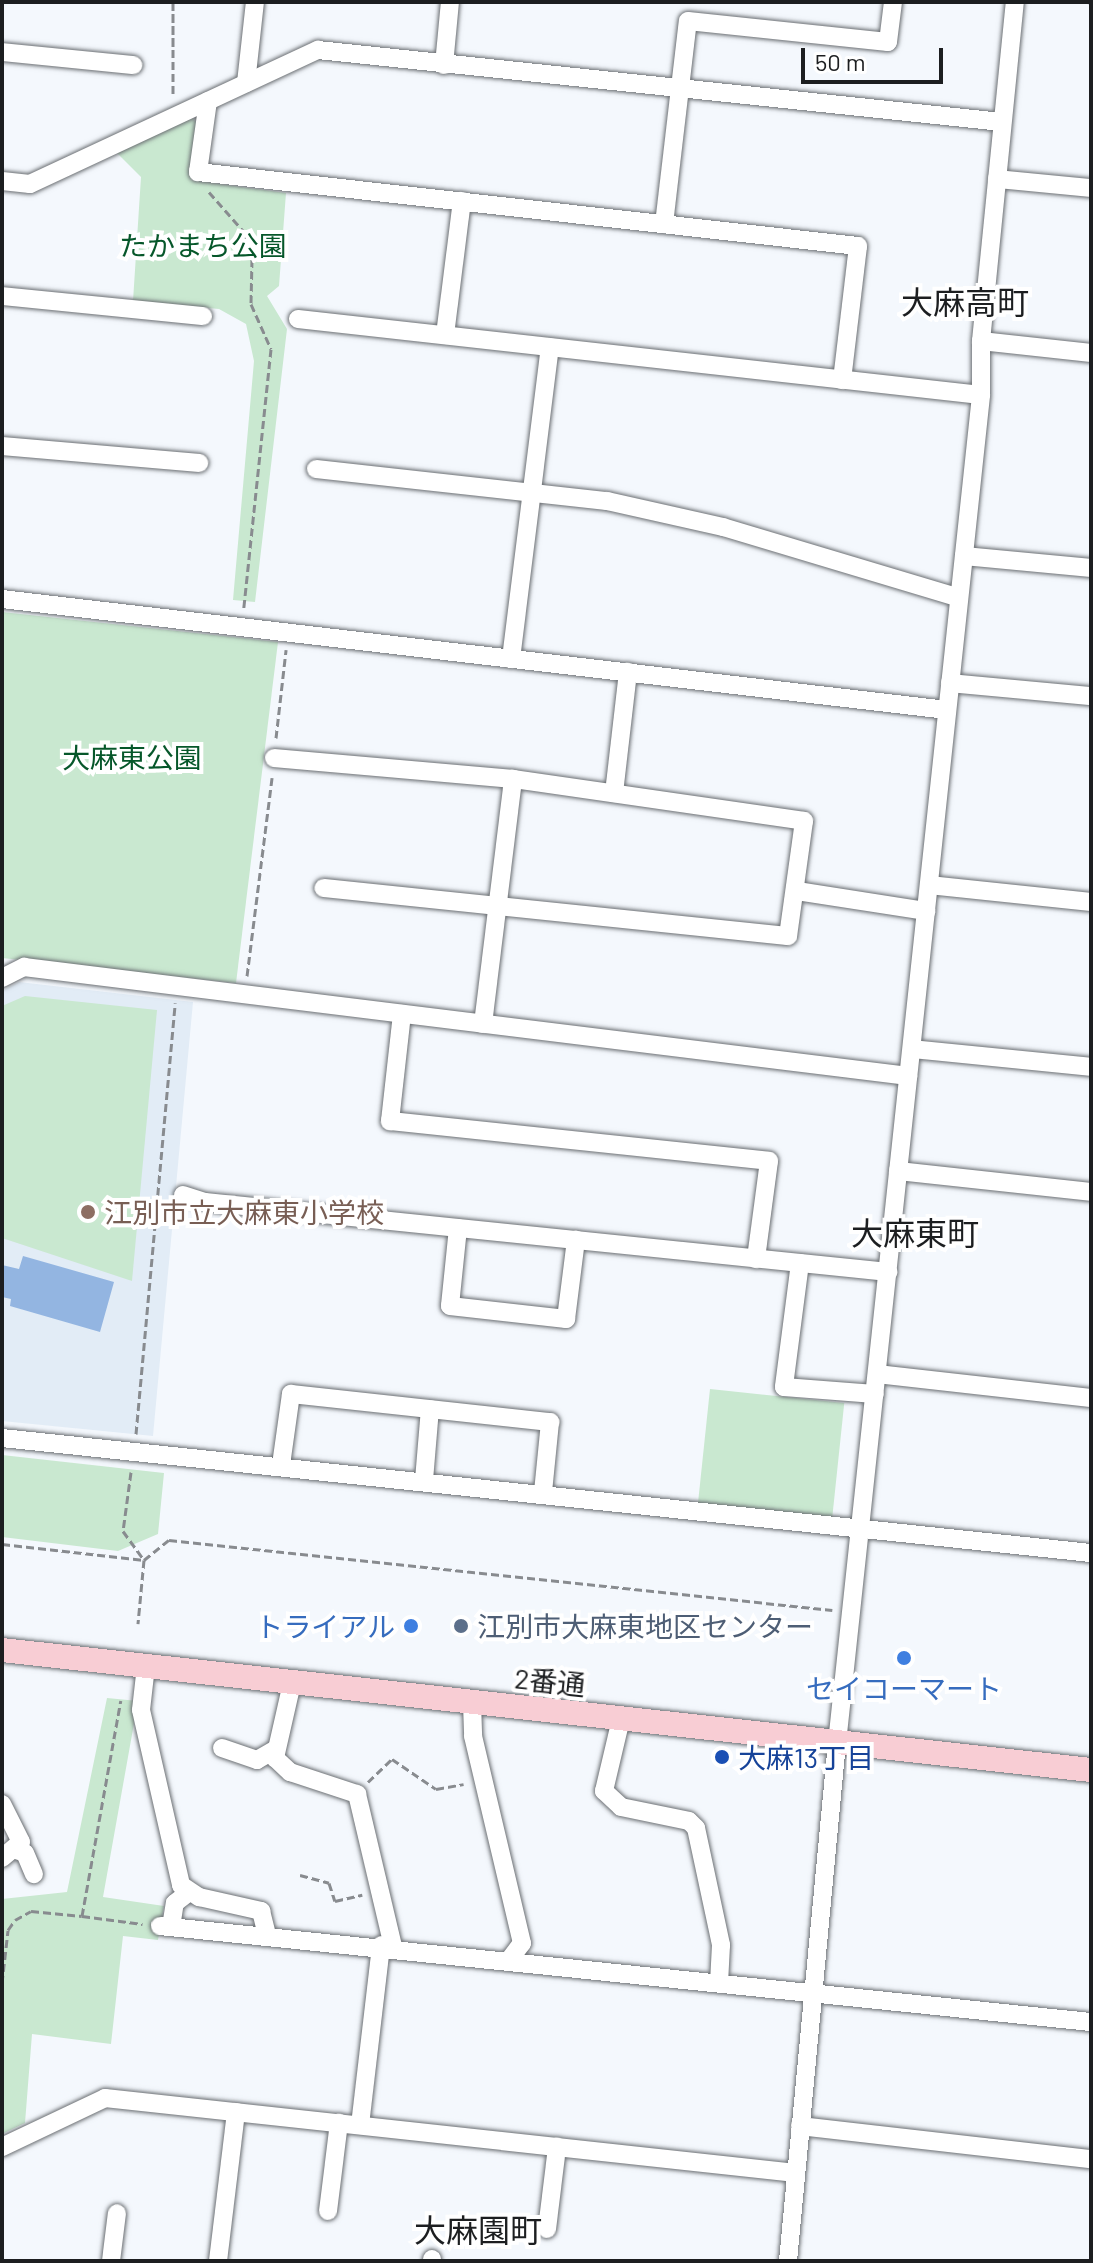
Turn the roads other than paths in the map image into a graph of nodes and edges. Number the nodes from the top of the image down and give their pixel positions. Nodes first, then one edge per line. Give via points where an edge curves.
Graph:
1 (255, 2) edge
2 (450, 2) edge
3 (893, 2) edge
4 (1015, 2) edge
5 (2, 52) edge
6 (133, 65) dead end
7 (444, 65) junction
8 (246, 83) junction
9 (680, 92) junction
10 (208, 101) junction
11 (1002, 122) junction
12 (997, 179) junction
13 (2, 181) edge
14 (1091, 188) edge
15 (462, 201) junction
16 (664, 224) junction
17 (2, 296) edge
18 (203, 316) dead end
19 (298, 319) dead end
20 (445, 335) junction
21 (981, 341) junction
22 (550, 347) junction
23 (1091, 353) edge
24 (842, 380) junction
25 (981, 395) junction
26 (2, 446) edge
27 (199, 463) dead end
28 (316, 469) dead end
29 (532, 494) junction
30 (964, 556) junction
31 (1091, 568) edge
32 (959, 598) junction
33 (2, 599) edge
34 (511, 659) junction
35 (628, 672) junction
36 (950, 683) junction
37 (1091, 696) edge
38 (947, 710) junction
39 (274, 758) road end
40 (513, 779) junction
41 (614, 793) junction
42 (929, 885) junction
43 (323, 888) dead end
44 (797, 891) junction
45 (1091, 902) edge
46 (495, 906) junction
47 (926, 911) junction
48 (2, 978) edge
49 (402, 1014) junction
50 (483, 1024) junction
51 (912, 1049) junction
52 (1091, 1067) edge
53 (908, 1076) junction
54 (898, 1171) junction
55 (1091, 1192) edge
56 (183, 1195) dead end
57 (458, 1228) junction
58 (576, 1240) junction
59 (756, 1259) junction
60 (800, 1263) junction
61 (888, 1272) junction
62 (877, 1374) junction
63 (875, 1394) junction
64 (1091, 1398) edge
65 (430, 1409) junction
66 (2, 1438) edge
67 (281, 1465) junction
68 (424, 1480) junction
69 (543, 1492) junction
70 (860, 1529) junction
71 (1091, 1553) edge
72 (2, 1650) edge
73 (146, 1666) junction
74 (292, 1683) junction
75 (472, 1703) junction
76 (621, 1719) junction
77 (837, 1743) junction
78 (222, 1748) dead end
79 (274, 1750) junction
80 (1091, 1770) edge
81 (2, 1804) edge
82 (9, 1854) edge
83 (34, 1874) dead end
84 (188, 1893) junction
85 (267, 1935) junction
86 (387, 1946) junction
87 (510, 1959) junction
88 (719, 1983) junction
89 (812, 1993) junction
90 (1091, 2022) edge
91 (236, 2112) junction
92 (339, 2123) junction
93 (360, 2125) junction
94 (800, 2126) junction
95 (2, 2147) edge
96 (557, 2147) junction
97 (1091, 2159) edge
98 (796, 2173) junction
99 (328, 2211) dead end
100 (117, 2213) dead end
101 (547, 2229) dead end
102 (111, 2261) edge
103 (218, 2261) edge
104 (788, 2261) edge

1 - 8 street
2 - 7 street
3 - 9 street via 888,42 688,21
4 - 11 street
5 - 6 street
7 - 8 street via 318,50
7 - 9 street
8 - 10 street
9 - 11 street
9 - 16 street
10 - 13 street via 30,184
10 - 15 street via 198,172
11 - 12 street
12 - 14 street
12 - 21 street
15 - 16 street
15 - 20 street
16 - 24 street via 858,246
17 - 18 street
19 - 20 street
20 - 22 street
21 - 23 street
21 - 25 street
22 - 24 street
22 - 29 street
24 - 25 street
25 - 30 street
26 - 27 street
28 - 29 street
29 - 32 street via 607,501 723,527
29 - 34 street
30 - 31 street
30 - 32 street
32 - 36 street
33 - 34 street
34 - 35 street
35 - 38 street
35 - 41 street
36 - 37 street
36 - 38 street
38 - 42 street
39 - 40 street
40 - 41 street
40 - 46 street
41 - 44 street via 804,821
42 - 45 street
42 - 47 street
43 - 46 street
44 - 46 street via 788,936
44 - 47 street
46 - 50 street
47 - 51 street
48 - 49 street via 24,967
49 - 50 street
49 - 59 street via 390,1121 769,1161
50 - 53 street
51 - 52 street
51 - 53 street
53 - 54 street
54 - 55 street
54 - 61 street
56 - 57 street via 205,1202
57 - 58 street
57 - 58 street via 450,1306 566,1319
58 - 59 street
59 - 60 street
60 - 61 street
60 - 63 street via 784,1387
61 - 62 street
62 - 63 street
62 - 64 street
63 - 70 street
65 - 67 street via 291,1394
65 - 68 street
65 - 69 street via 550,1422
66 - 67 street
67 - 68 street
68 - 69 street
69 - 70 street
70 - 71 street
70 - 77 street
72 - 73 main road, 2番通
73 - 74 main road, 2番通
73 - 84 street via 141,1710 181,1885
74 - 75 main road, 2番通
74 - 79 street
75 - 76 main road, 2番通
75 - 87 street via 470,1718 522,1943
76 - 77 main road, 2番通
76 - 88 street via 604,1791 621,1807 689,1821 696,1828 721,1945
77 - 80 main road, 2番通
77 - 89 street
78 - 79 street via 257,1760
79 - 86 street via 290,1772 357,1794 381,1891
81 - 82 street via 21,1842
82 - 83 street via 25,1853
84 - 85 street via 261,1911
84 - 85 street via 175,1903 166,1926
85 - 86 street
86 - 87 street
86 - 93 street
87 - 88 street
88 - 89 street
89 - 90 street
89 - 94 street
91 - 92 street
91 - 95 street via 105,2098
91 - 103 street
92 - 93 street
92 - 99 street
93 - 96 street
94 - 97 street
94 - 98 street
96 - 98 street
96 - 101 street
98 - 104 street
100 - 102 street

